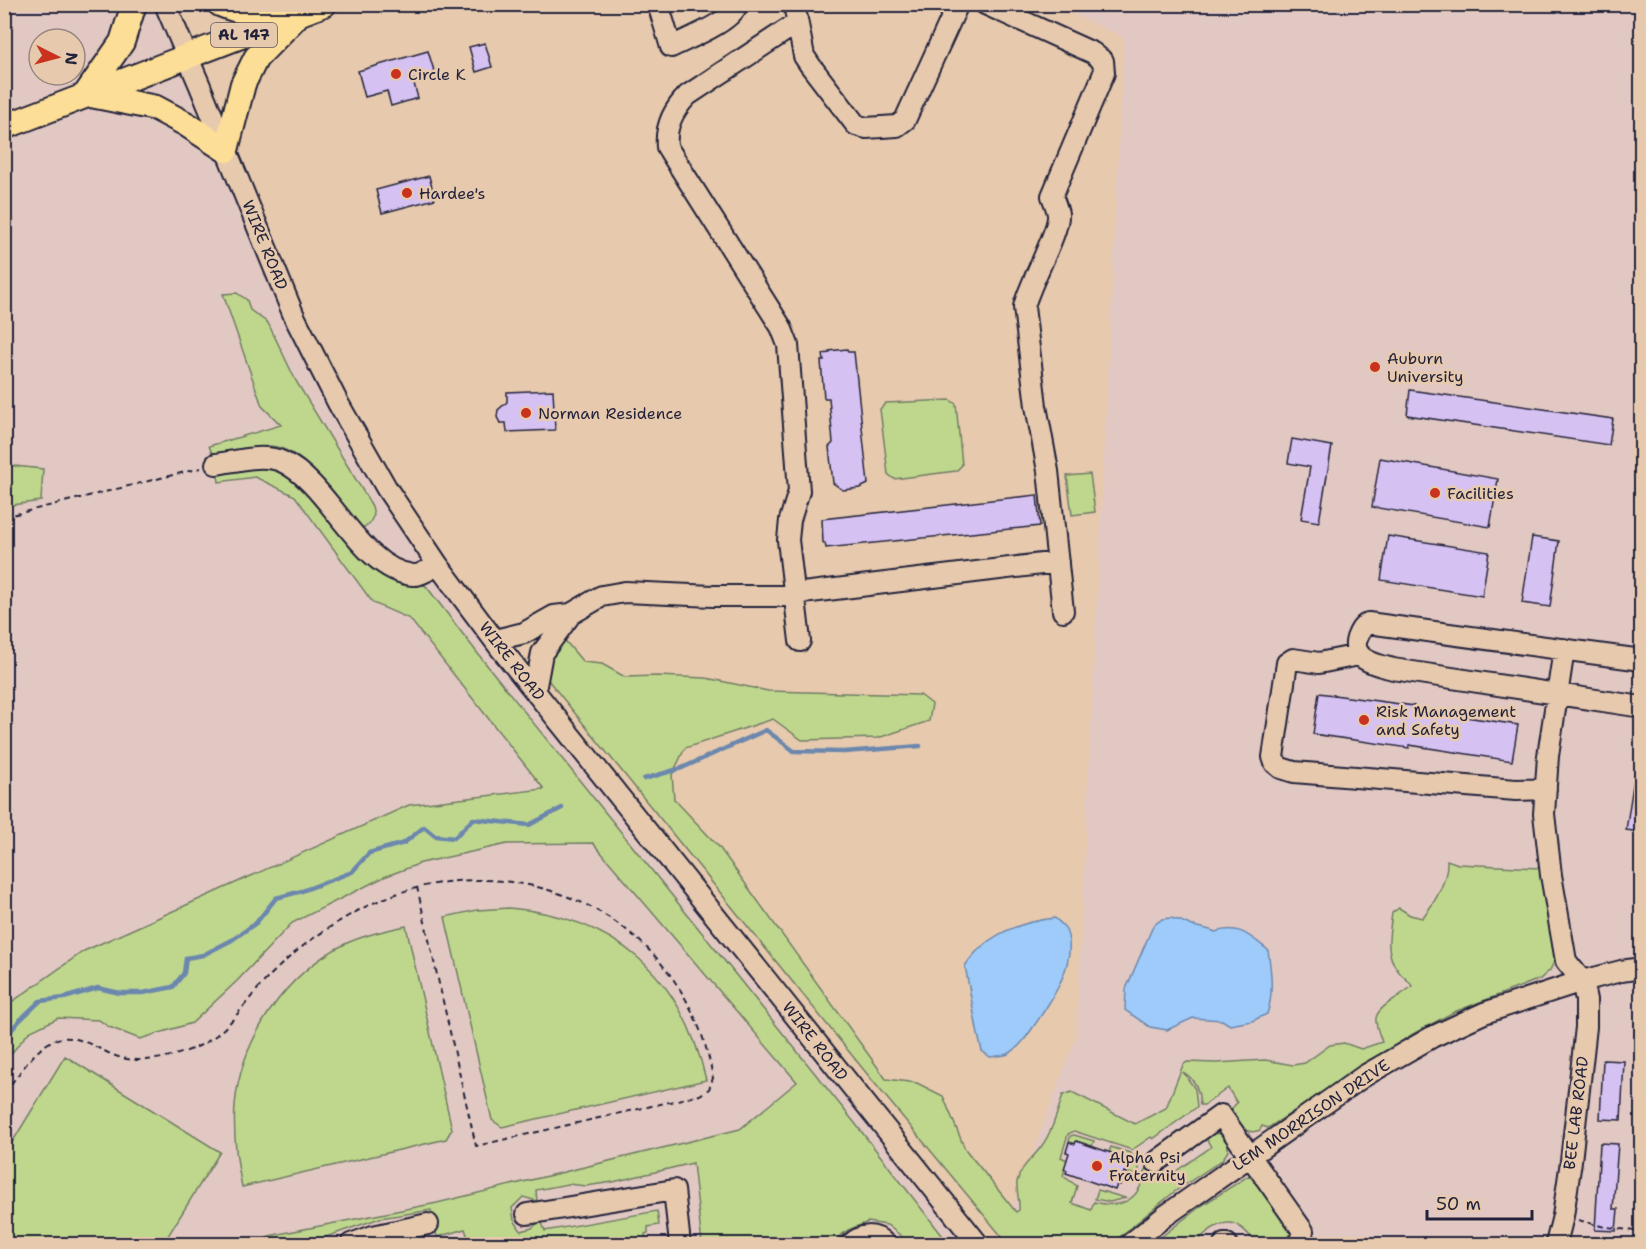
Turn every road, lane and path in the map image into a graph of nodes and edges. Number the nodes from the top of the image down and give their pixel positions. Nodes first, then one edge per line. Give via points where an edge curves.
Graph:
1 (134, 4) edge
2 (165, 4) edge
3 (220, 4) edge
4 (324, 4) edge
5 (658, 4) edge
6 (737, 4) edge
7 (958, 4) edge
8 (985, 4) edge
9 (300, 13) junction
10 (796, 14) edge
11 (188, 57) junction
12 (87, 94) junction
13 (4, 127) edge
14 (226, 150) junction
15 (216, 464) joint
16 (4, 517) edge
17 (1058, 562) junction
18 (438, 565) junction
19 (795, 593) junction
20 (1063, 611) dead end
21 (571, 614) junction
22 (495, 640) junction
23 (800, 641) dead end
24 (1564, 649) junction
25 (1359, 655) junction
26 (1641, 660) edge
27 (535, 691) junction
28 (1557, 694) junction
29 (1641, 707) edge
30 (1546, 789) junction
31 (417, 887) junction
32 (1641, 968) edge
33 (1582, 981) junction
34 (4, 1092) edge
35 (1251, 1156) junction
36 (1156, 1162) dead end
37 (527, 1214) dead end
38 (1563, 1216) junction
39 (428, 1224) dead end
40 (1641, 1232) edge
41 (1300, 1244) edge
42 (351, 1245) edge
43 (680, 1245) edge
44 (850, 1245) edge
45 (885, 1245) edge
46 (978, 1245) edge
47 (1130, 1245) edge
48 (1556, 1245) edge

1 - 12 main road via 122,42
2 - 11 street, WIRE ROAD
3 - 9 main road via 274,16
4 - 9 main road, AL 147
5 - 6 street via 671,47 727,18
7 - 10 street via 905,120 897,126 866,128 856,124 804,56
8 - 17 street via 1094,53 1104,67 1101,84 1052,196 1058,216 1056,225 1024,307
9 - 11 main road, AL 147
9 - 14 main road via 256,58 243,84
10 - 19 street via 688,95 676,108 666,134 668,147 781,327 788,345 799,491 788,540
11 - 12 main road, AL 147
11 - 14 street, WIRE ROAD
12 - 13 main road, AL 147
12 - 14 main road via 156,108
14 - 18 street, WIRE ROAD via 294,316 338,403 387,489
15 - 16 path
15 - 18 street via 265,457 284,462 339,514 372,555 397,571 415,576
17 - 19 street
17 - 20 street
18 - 22 street, WIRE ROAD
19 - 21 street via 747,597 625,592 602,596
19 - 23 street
21 - 22 street via 554,616 524,633
21 - 27 street via 542,653
22 - 27 street, WIRE ROAD
24 - 25 street via 1368,622 1357,637
24 - 26 street
24 - 28 street
25 - 28 street via 1393,669
25 - 30 street via 1319,663 1293,659 1287,663 1274,757 1281,768 1516,790
27 - 46 street, WIRE ROAD
28 - 29 street
28 - 30 street
30 - 33 street via 1544,814 1551,875 1566,961
31 - 31 path via 474,879 533,885 576,900 620,926 651,952 685,996 705,1040 712,1084 700,1095 476,1146
31 - 34 path via 374,902 316,936 276,969 228,1025 202,1044 173,1056 136,1060 66,1037 40,1049
32 - 33 street, LEM MORRISON DRIVE
33 - 35 street, LEM MORRISON DRIVE via 1484,1013 1432,1037 1364,1076
33 - 38 street, BEE LAB ROAD via 1586,1027
35 - 36 street via 1221,1115
35 - 41 street via 1303,1231
35 - 47 street, LEM MORRISON DRIVE
37 - 43 street via 674,1190
38 - 40 path
38 - 48 street, BEE LAB ROAD
39 - 42 street
44 - 45 street via 866,1236

